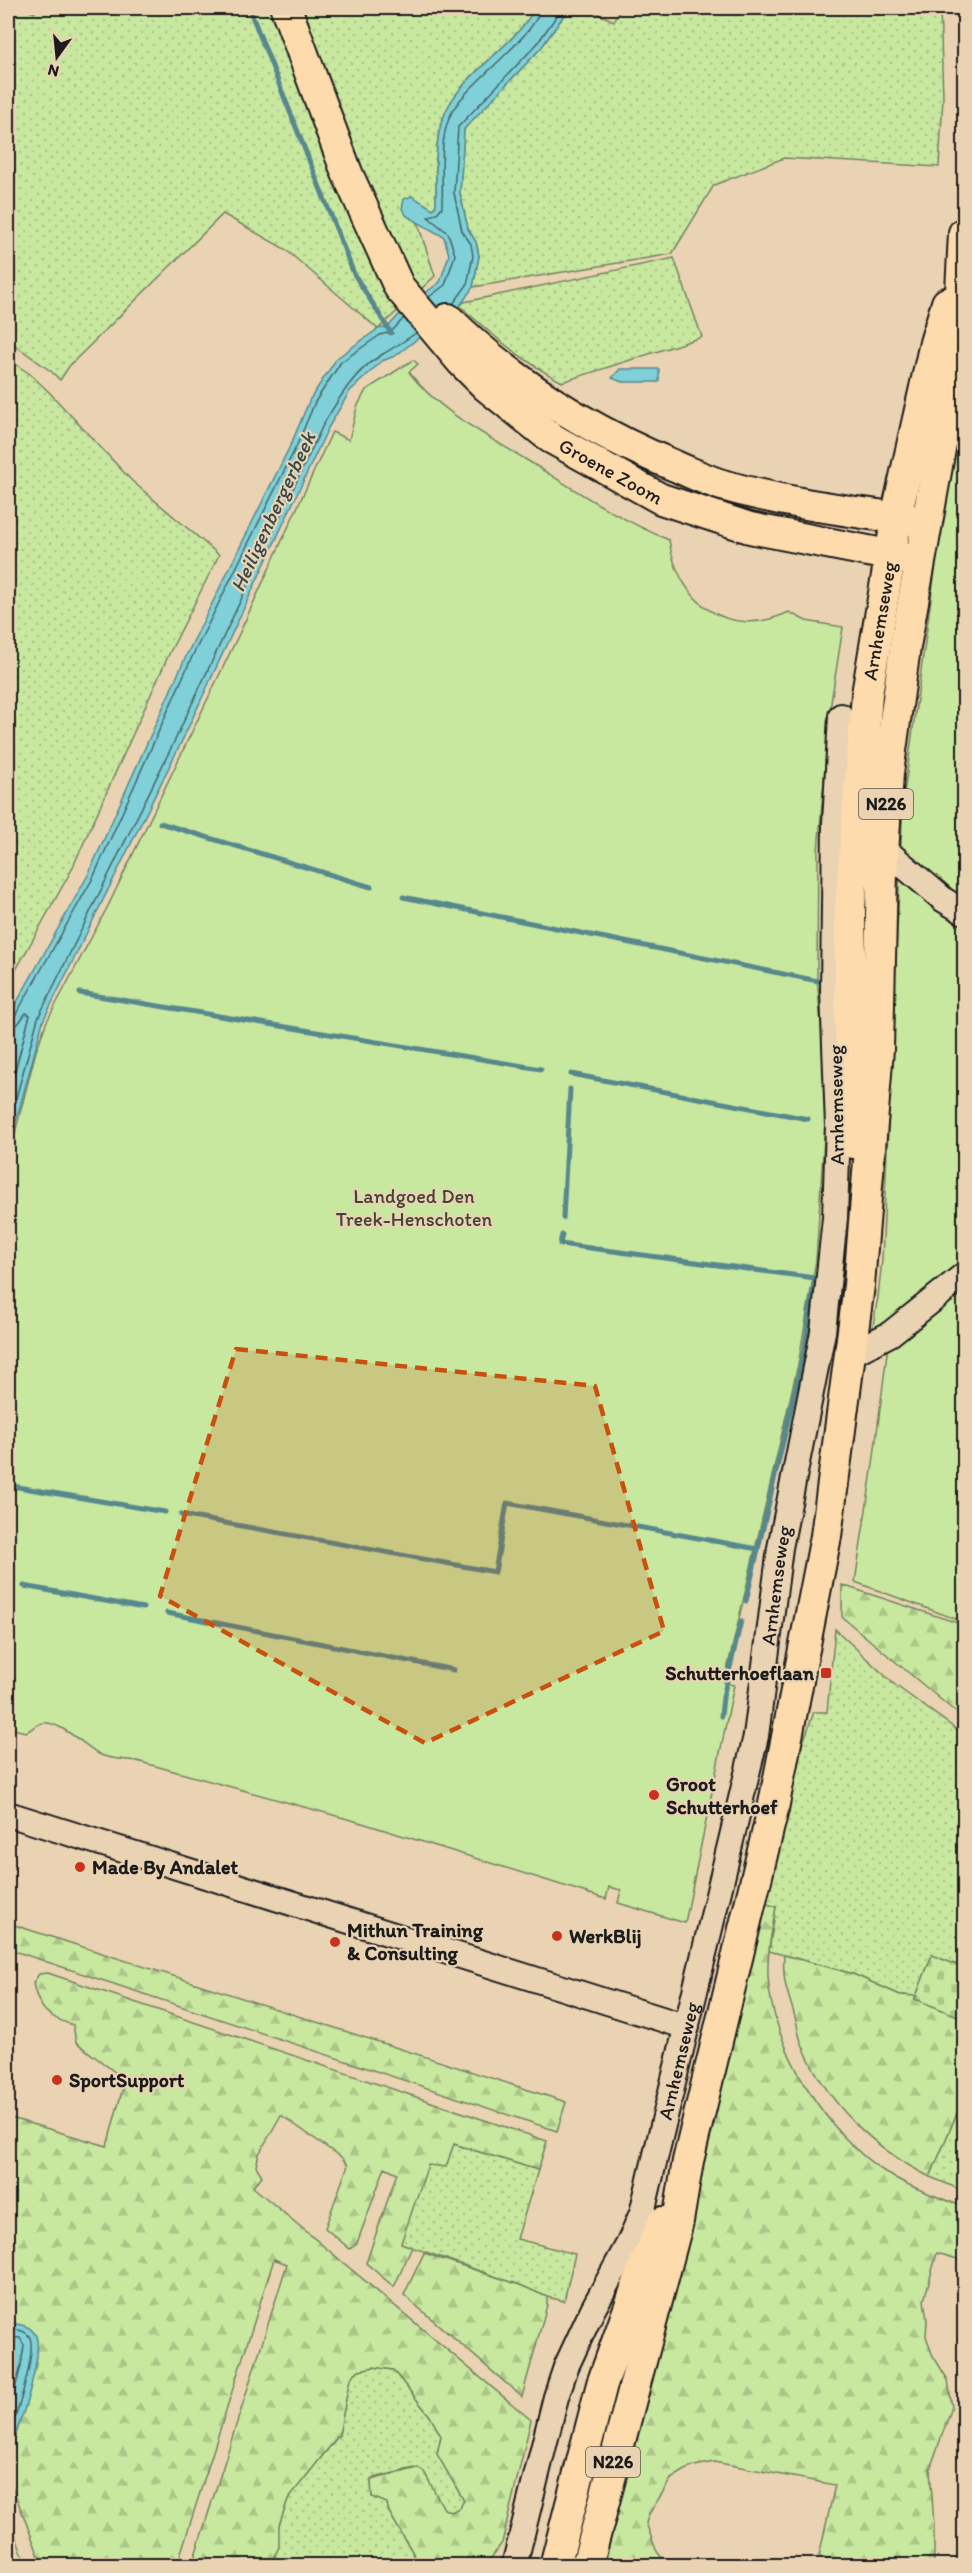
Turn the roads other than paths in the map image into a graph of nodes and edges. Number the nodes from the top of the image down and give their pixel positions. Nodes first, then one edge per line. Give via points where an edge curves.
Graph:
1 (286, 8) edge
2 (963, 243) edge
3 (470, 355) junction
4 (897, 518) junction
5 (927, 522) junction
6 (889, 556) junction
7 (921, 560) junction
8 (841, 716) dead end
9 (884, 849) junction
10 (964, 912) edge
11 (964, 1275) edge
12 (859, 1285) junction
13 (851, 1354) junction
14 (8, 1814) edge
15 (687, 2027) junction
16 (688, 2161) junction
17 (557, 2557) edge
18 (514, 2565) edge
19 (587, 2565) edge

1 - 3 main road, Groene Zoom via 347,173 381,251 403,283
2 - 4 main road, Arnhemseweg / N226 via 935,342
2 - 5 main road, Arnhemseweg / N226 via 960,310 949,398
3 - 4 main road, Groene Zoom via 652,456 723,486 790,502
3 - 6 main road, Groene Zoom via 486,386 551,438 661,499 750,528
4 - 5 main road, Groene Zoom
4 - 6 main road, Arnhemseweg / N226
5 - 7 main road, Arnhemseweg / N226
6 - 7 main road, Groene Zoom
6 - 12 main road, Arnhemseweg / N226 via 867,694 849,908
7 - 9 main road, Arnhemseweg / N226 via 888,773
8 - 15 street, Arnhemseweg via 833,991 838,1126 835,1218 823,1332 780,1548 756,1736
9 - 10 street
9 - 12 main road, Arnhemseweg / N226 via 878,1049
11 - 13 street via 890,1334
12 - 13 main road, Arnhemseweg / N226
13 - 16 main road, Arnhemseweg / N226 via 828,1518 773,1809
14 - 15 street
15 - 18 street, Arnhemseweg via 642,2213 566,2367
16 - 17 main road, Arnhemseweg / N226 via 605,2374
16 - 19 main road, Arnhemseweg / N226 via 678,2221

